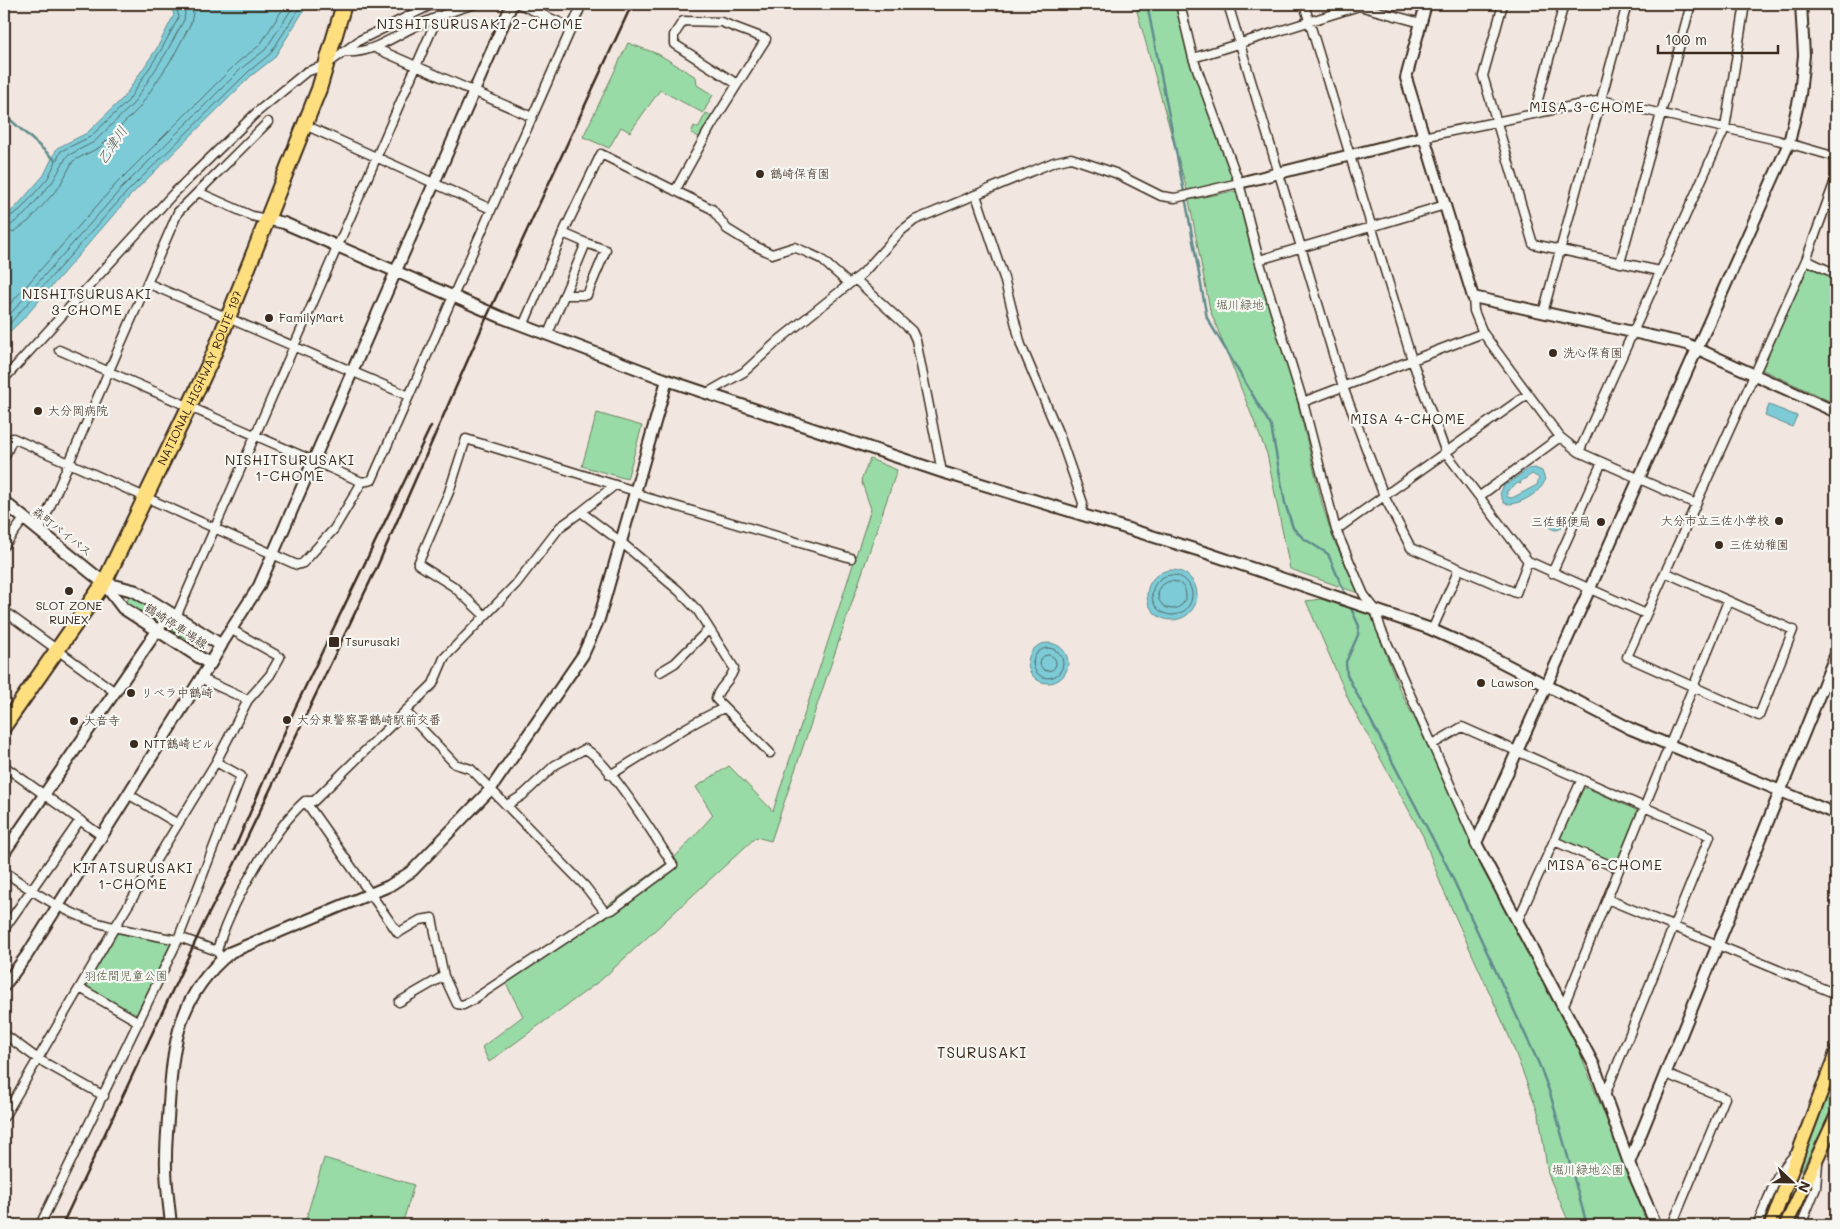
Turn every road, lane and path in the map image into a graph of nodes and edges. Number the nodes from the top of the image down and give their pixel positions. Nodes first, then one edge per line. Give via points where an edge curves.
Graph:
1 (344, 4) edge
2 (433, 4) edge
3 (476, 4) edge
4 (512, 4) edge
5 (519, 4) edge
6 (582, 4) edge
7 (1180, 4) edge
8 (1228, 4) edge
9 (1304, 4) edge
10 (1426, 4) edge
11 (1503, 4) edge
12 (1564, 4) edge
13 (1627, 4) edge
14 (1691, 4) edge
15 (1745, 4) edge
16 (1801, 4) edge
17 (1359, 5) edge
18 (438, 16) junction
19 (1309, 22) junction
20 (1421, 23) junction
21 (572, 28) junction
22 (1240, 43) junction
23 (375, 48) junction
24 (333, 57) junction
25 (1193, 58) junction
26 (416, 66) junction
27 (737, 84) junction
28 (474, 92) junction
29 (1601, 100) junction
30 (1661, 113) junction
31 (1534, 114) junction
32 (532, 118) junction
33 (268, 122) dead end
34 (1497, 122) junction
35 (304, 125) junction
36 (1725, 128) junction
37 (1423, 137) junction
38 (1789, 143) junction
39 (1348, 156) junction
40 (376, 157) junction
41 (1836, 157) edge
42 (1279, 173) junction
43 (1836, 178) edge
44 (434, 183) junction
45 (1239, 183) junction
46 (675, 191) junction
47 (198, 192) junction
48 (976, 195) junction
49 (1445, 205) junction
50 (491, 209) junction
51 (266, 219) junction
52 (1372, 227) junction
53 (563, 233) junction
54 (586, 243) junction
55 (338, 246) junction
56 (1302, 247) junction
57 (1560, 250) junction
58 (1259, 260) junction
59 (1806, 260) junction
60 (1620, 263) junction
61 (396, 271) junction
62 (1660, 271) junction
63 (1836, 274) edge
64 (852, 282) junction
65 (147, 283) junction
66 (564, 294) junction
67 (453, 296) junction
68 (1473, 297) junction
69 (1543, 313) junction
70 (228, 318) junction
71 (523, 326) junction
72 (1633, 332) junction
73 (1483, 333) junction
74 (548, 334) junction
75 (294, 346) junction
76 (1697, 348) junction
77 (59, 350) dead end
78 (1412, 360) junction
79 (352, 371) junction
80 (109, 372) junction
81 (1754, 374) junction
82 (6, 376) edge
83 (667, 380) junction
84 (1343, 387) junction
85 (707, 393) junction
86 (1528, 394) junction
87 (409, 396) junction
88 (1303, 402) junction
89 (189, 407) junction
90 (1836, 412) edge
91 (255, 436) junction
92 (1560, 437) junction
93 (1579, 452) junction
94 (1446, 453) junction
95 (4, 458) edge
96 (313, 461) junction
97 (1602, 462) junction
98 (69, 463) junction
99 (942, 472) junction
100 (1639, 479) junction
101 (362, 482) junction
102 (615, 485) junction
103 (635, 491) junction
104 (1384, 496) junction
105 (1480, 496) junction
106 (146, 497) junction
107 (4, 502) edge
108 (1696, 504) junction
109 (581, 512) junction
110 (1081, 515) junction
111 (24, 519) junction
112 (215, 528) junction
113 (1336, 530) junction
114 (39, 532) junction
115 (621, 542) junction
116 (4, 546) edge
117 (273, 554) junction
118 (851, 558) dead end
119 (1528, 561) junction
120 (1460, 569) junction
121 (1552, 572) junction
122 (1665, 572) junction
123 (104, 583) junction
124 (1590, 589) junction
125 (1728, 601) junction
126 (1376, 609) junction
127 (4, 611) edge
128 (1646, 614) junction
129 (174, 615) junction
130 (485, 616) junction
131 (709, 629) junction
132 (232, 630) junction
133 (1432, 630) junction
134 (158, 631) junction
135 (222, 645) junction
136 (58, 651) junction
137 (1836, 654) edge
138 (210, 664) junction
139 (660, 672) dead end
140 (200, 678) junction
141 (1547, 685) junction
142 (1693, 686) junction
143 (116, 692) junction
144 (248, 700) junction
145 (724, 708) junction
146 (405, 712) junction
147 (4, 726) edge
148 (1433, 744) junction
149 (1669, 745) junction
150 (1517, 752) junction
151 (770, 753) dead end
152 (216, 762) junction
153 (4, 766) edge
154 (610, 775) junction
155 (1582, 781) junction
156 (490, 790) junction
157 (1781, 791) junction
158 (128, 794) junction
159 (44, 795) junction
160 (305, 801) junction
161 (507, 805) junction
162 (1643, 809) junction
163 (1836, 814) edge
164 (80, 820) junction
165 (178, 824) junction
166 (102, 836) junction
167 (1554, 841) junction
168 (1476, 843) junction
169 (4, 853) edge
170 (1619, 869) junction
171 (4, 871) edge
172 (31, 890) junction
173 (371, 893) junction
174 (1606, 899) junction
175 (58, 905) junction
176 (605, 912) junction
177 (1518, 920) junction
178 (115, 927) junction
179 (1673, 927) junction
180 (4, 928) edge
181 (178, 938) junction
182 (1718, 945) junction
183 (219, 955) junction
184 (444, 976) junction
185 (5, 981) edge
186 (80, 988) junction
187 (1836, 994) edge
188 (399, 1002) dead end
189 (1564, 1004) junction
190 (139, 1022) junction
191 (4, 1034) edge
192 (1836, 1053) edge
193 (38, 1059) junction
194 (1666, 1074) junction
195 (1605, 1095) junction
196 (104, 1096) junction
197 (4, 1116) edge
198 (1836, 1117) edge
199 (1803, 1144) junction
200 (1819, 1151) junction
201 (1629, 1163) junction
202 (4, 1219) edge
203 (13, 1225) edge
204 (40, 1225) edge
205 (171, 1225) edge
206 (1656, 1225) edge
207 (1672, 1225) edge
208 (1757, 1225) edge
209 (1771, 1225) edge
210 (1786, 1225) edge
211 (1800, 1225) edge

1 - 24 highway, NATIONAL HIGHWAY ROUTE 197
2 - 24 street via 378,30
3 - 18 street
4 - 28 street
5 - 21 street
6 - 21 street
7 - 25 street
8 - 22 street
9 - 19 street
10 - 20 street
11 - 34 street via 1483,76
12 - 31 street
13 - 29 street
14 - 30 street
15 - 36 street
16 - 38 street via 1804,55 1800,95
17 - 19 street
17 - 20 street
18 - 23 street
18 - 26 street
19 - 22 street
19 - 39 street
20 - 37 street via 1406,78
21 - 32 street
22 - 25 street
22 - 42 street
23 - 24 street
23 - 26 street
24 - 35 highway, NATIONAL HIGHWAY ROUTE 197
24 - 82 street via 286,86 199,168
25 - 45 street
26 - 28 street
26 - 40 street
27 - 27 street via 674,44 674,35 683,21 721,22 766,39
27 - 46 street
28 - 32 street
28 - 44 street
29 - 30 street
29 - 31 street
29 - 57 street
30 - 36 street
30 - 60 street
31 - 34 street
32 - 50 street
33 - 47 street
34 - 37 street
34 - 57 street via 1533,244
35 - 40 street
35 - 51 highway, NATIONAL HIGHWAY ROUTE 197
36 - 38 street
36 - 62 street
37 - 39 street
37 - 49 street
38 - 41 street
38 - 76 street
39 - 42 street
39 - 52 street
40 - 44 street
40 - 55 street
42 - 45 street
42 - 56 street
43 - 59 street
44 - 50 street
44 - 61 street
45 - 48 street via 1175,198 1161,196 1115,173 1072,158 1054,162
45 - 58 street
46 - 53 street via 601,154
46 - 64 street via 712,209 727,228 753,245 772,254 794,247 821,259
47 - 51 street
47 - 65 street via 178,212
48 - 64 street via 915,220
48 - 110 street via 1004,278 1021,345 1060,437 1083,503
49 - 52 street
49 - 68 street
50 - 67 street
51 - 55 street via 284,223
51 - 70 highway, NATIONAL HIGHWAY ROUTE 197
52 - 56 street
52 - 78 street
53 - 54 street
53 - 71 street
54 - 66 street
54 - 66 street via 606,250 588,295
55 - 61 street
55 - 75 street
56 - 58 street
56 - 84 street
57 - 60 street
57 - 69 street
58 - 88 street
59 - 63 street
59 - 81 street
60 - 62 street
61 - 67 street
61 - 79 street
62 - 72 street
64 - 85 street via 744,372
64 - 99 street via 912,331
65 - 70 street
65 - 80 street
66 - 74 street
67 - 71 street
67 - 87 street
68 - 69 street
68 - 73 street via 1474,311
69 - 72 street
70 - 75 street
70 - 89 highway, NATIONAL HIGHWAY ROUTE 197
71 - 74 street
72 - 76 street
72 - 93 street
73 - 78 street
73 - 86 street
74 - 83 street
75 - 79 street
75 - 91 street
76 - 81 street
76 - 100 street
77 - 80 street
78 - 84 street
78 - 94 street
79 - 87 street
79 - 96 street
80 - 89 street
80 - 98 street
81 - 90 street
81 - 108 street
83 - 85 street
83 - 103 street
84 - 88 street
84 - 104 street
85 - 99 street
86 - 92 street
86 - 94 street
87 - 101 street via 372,480
88 - 113 street
89 - 91 street
89 - 106 highway, NATIONAL HIGHWAY ROUTE 197
91 - 96 street
91 - 112 street
92 - 93 street
92 - 105 street
93 - 97 street
94 - 104 street
94 - 105 street
95 - 98 street via 13,438
96 - 101 street
96 - 117 street
97 - 100 street
97 - 121 street
98 - 106 street
98 - 114 street
99 - 110 street
100 - 108 street
100 - 124 street
101 - 117 street via 334,529 303,563 297,565
102 - 103 street
102 - 109 street
102 - 130 street via 466,439 449,492 418,564 453,586
103 - 115 street
103 - 118 street via 645,497
104 - 113 street
104 - 120 street via 1411,548
105 - 119 street
106 - 112 street
106 - 123 highway, NATIONAL HIGHWAY ROUTE 197
107 - 111 main road, 森町バイパス
108 - 122 street
109 - 115 street
109 - 130 street via 560,527 516,584
110 - 126 street
111 - 114 main road, 森町バイパス
111 - 116 street
112 - 117 street
112 - 129 street
113 - 126 street via 1364,595
114 - 123 main road, 森町バイパス
115 - 131 street via 678,591 698,611
115 - 156 street via 599,619 583,655
117 - 132 street via 259,586
119 - 120 street via 1516,593
119 - 121 street
120 - 133 street
121 - 124 street
122 - 125 street
122 - 128 street
123 - 129 main road, 鶴崎停車場線 via 135,590
123 - 134 main road, 鶴崎停車場線 via 123,608
123 - 136 highway, NATIONAL HIGHWAY ROUTE 197
124 - 128 street
124 - 141 street
125 - 142 street
125 - 142 street via 1793,630 1759,716
126 - 133 street
126 - 148 street via 1380,629
127 - 136 street
128 - 142 street via 1627,657
129 - 134 street
129 - 135 main road, 鶴崎停車場線
130 - 146 street via 444,658 433,684
131 - 139 street via 675,663
131 - 145 street via 734,668 733,675 717,693 716,699
132 - 135 street
132 - 144 street via 280,657 270,675
133 - 141 street
134 - 138 main road, 鶴崎停車場線
134 - 143 street
135 - 138 main road, 鶴崎停車場線
136 - 143 street
136 - 147 highway, NATIONAL HIGHWAY ROUTE 197
137 - 157 street
138 - 140 street
140 - 144 street
140 - 158 street
141 - 149 street
141 - 150 street
142 - 149 street
143 - 159 street
144 - 152 street
145 - 151 street
145 - 154 street via 681,729 666,742
146 - 156 street via 455,764 471,769
146 - 160 street via 314,801
148 - 150 street via 1462,727
148 - 168 street
149 - 157 street
149 - 162 street
150 - 155 street
150 - 168 street
152 - 165 street
152 - 181 street via 241,776
153 - 159 street
154 - 161 street via 585,748 555,765 523,795
154 - 176 street via 674,865
155 - 162 street
155 - 167 street
156 - 161 street
156 - 173 street via 412,871
157 - 163 street
157 - 182 street
158 - 165 street
158 - 166 street
159 - 164 street
159 - 169 street
160 - 173 street
160 - 183 street via 290,814 270,844 235,906
161 - 176 street via 585,886
162 - 170 street
162 - 179 street via 1710,836
164 - 166 street
164 - 172 street
165 - 178 street
166 - 175 street
167 - 170 street
167 - 177 street
168 - 177 street
170 - 174 street
171 - 172 street
172 - 175 street
172 - 180 street
173 - 183 street
173 - 184 street via 398,933 420,920 432,918
174 - 179 street
174 - 189 street
175 - 178 street
175 - 185 street
176 - 184 street via 463,1005 453,999
177 - 189 street
178 - 181 street
178 - 186 street
179 - 182 street
179 - 195 street
181 - 183 street
181 - 190 street
182 - 187 street
182 - 194 street
183 - 205 street via 193,995 174,1041 166,1159
184 - 188 street
186 - 190 street
186 - 193 street
189 - 195 street
190 - 196 street
191 - 193 street
192 - 199 main road
193 - 196 street
193 - 197 street
194 - 201 street
194 - 207 street via 1725,1098
195 - 201 street
196 - 204 street
198 - 200 main road
199 - 208 street via 1778,1175
199 - 209 main road
200 - 210 main road
200 - 211 street via 1816,1188
201 - 206 street
202 - 203 street

